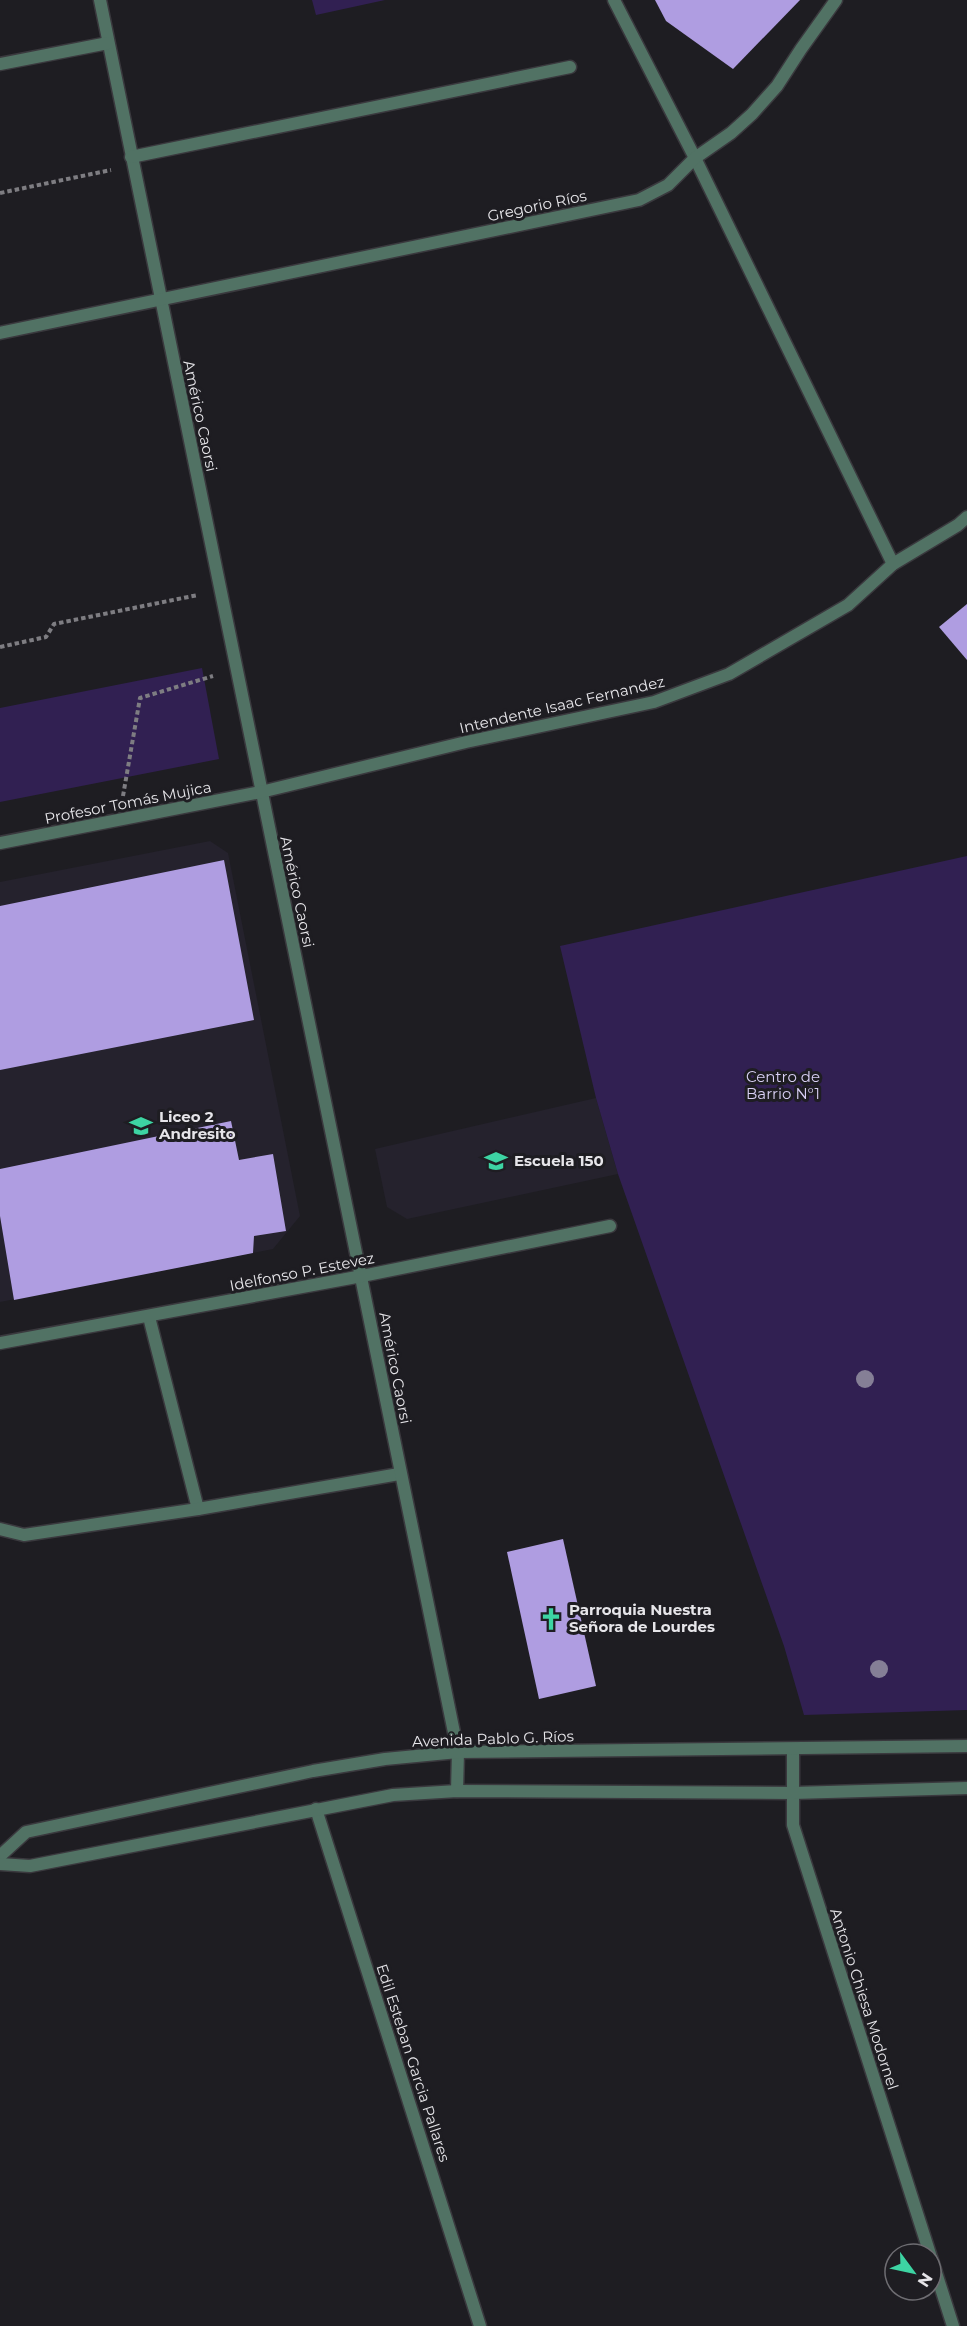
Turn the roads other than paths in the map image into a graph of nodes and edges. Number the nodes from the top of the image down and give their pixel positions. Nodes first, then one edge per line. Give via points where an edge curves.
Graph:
1 (100, 0) edge
2 (614, 0) edge
3 (836, 0) edge
4 (108, 43) junction
5 (0, 64) edge
6 (570, 67) dead end
7 (695, 158) junction
8 (132, 162) junction
9 (161, 300) junction
10 (0, 333) edge
11 (967, 517) edge
12 (893, 564) junction
13 (261, 792) junction
14 (0, 843) edge
15 (610, 1226) dead end
16 (362, 1276) junction
17 (149, 1317) junction
18 (0, 1343) edge
19 (399, 1474) junction
20 (198, 1509) junction
21 (0, 1529) edge
22 (967, 1746) edge
23 (793, 1749) junction
24 (458, 1752) junction
25 (967, 1788) edge
26 (457, 1791) junction
27 (793, 1793) junction
28 (316, 1809) junction
29 (0, 1856) edge
30 (0, 1864) edge
31 (927, 2242) edge
32 (943, 2294) edge
33 (480, 2326) edge
34 (953, 2326) edge

1 - 4 street, Américo Caorsi
2 - 7 street
3 - 7 street, Gregorio Ríos via 777,86 731,133
4 - 5 street
4 - 8 street, Américo Caorsi
6 - 8 street
7 - 9 street, Gregorio Ríos via 668,185 639,200
7 - 12 street
8 - 9 street, Américo Caorsi
9 - 10 street, Gregorio Ríos
9 - 13 street, Américo Caorsi
11 - 12 street, Intendente Isaac Fernandez
12 - 13 street, Intendente Isaac Fernandez via 848,605 729,674 654,702
13 - 14 street, Profesor Tomás Mujica
13 - 16 street, Américo Caorsi
15 - 16 street, Idelfonso P. Estevez
16 - 17 street, Idelfonso P. Estevez
16 - 19 street, Américo Caorsi
17 - 18 street, Idelfonso P. Estevez
17 - 20 street
19 - 20 street
19 - 24 street, Américo Caorsi
20 - 21 street via 24,1534
22 - 23 street, Avenida Pablo G. Ríos
23 - 24 street, Avenida Pablo G. Ríos
23 - 27 street, Antonio Chiesa Modornel
24 - 26 street, Américo Caorsi
24 - 29 street, Avenida Pablo G. Ríos via 313,1771 26,1832
25 - 27 street
26 - 27 street
26 - 28 street via 393,1795
27 - 31 street, Antonio Chiesa Modornel via 793,1825
28 - 30 street via 30,1866
28 - 33 street, Edil Esteban Garcia Pallares
32 - 34 street, Antonio Chiesa Modornel

